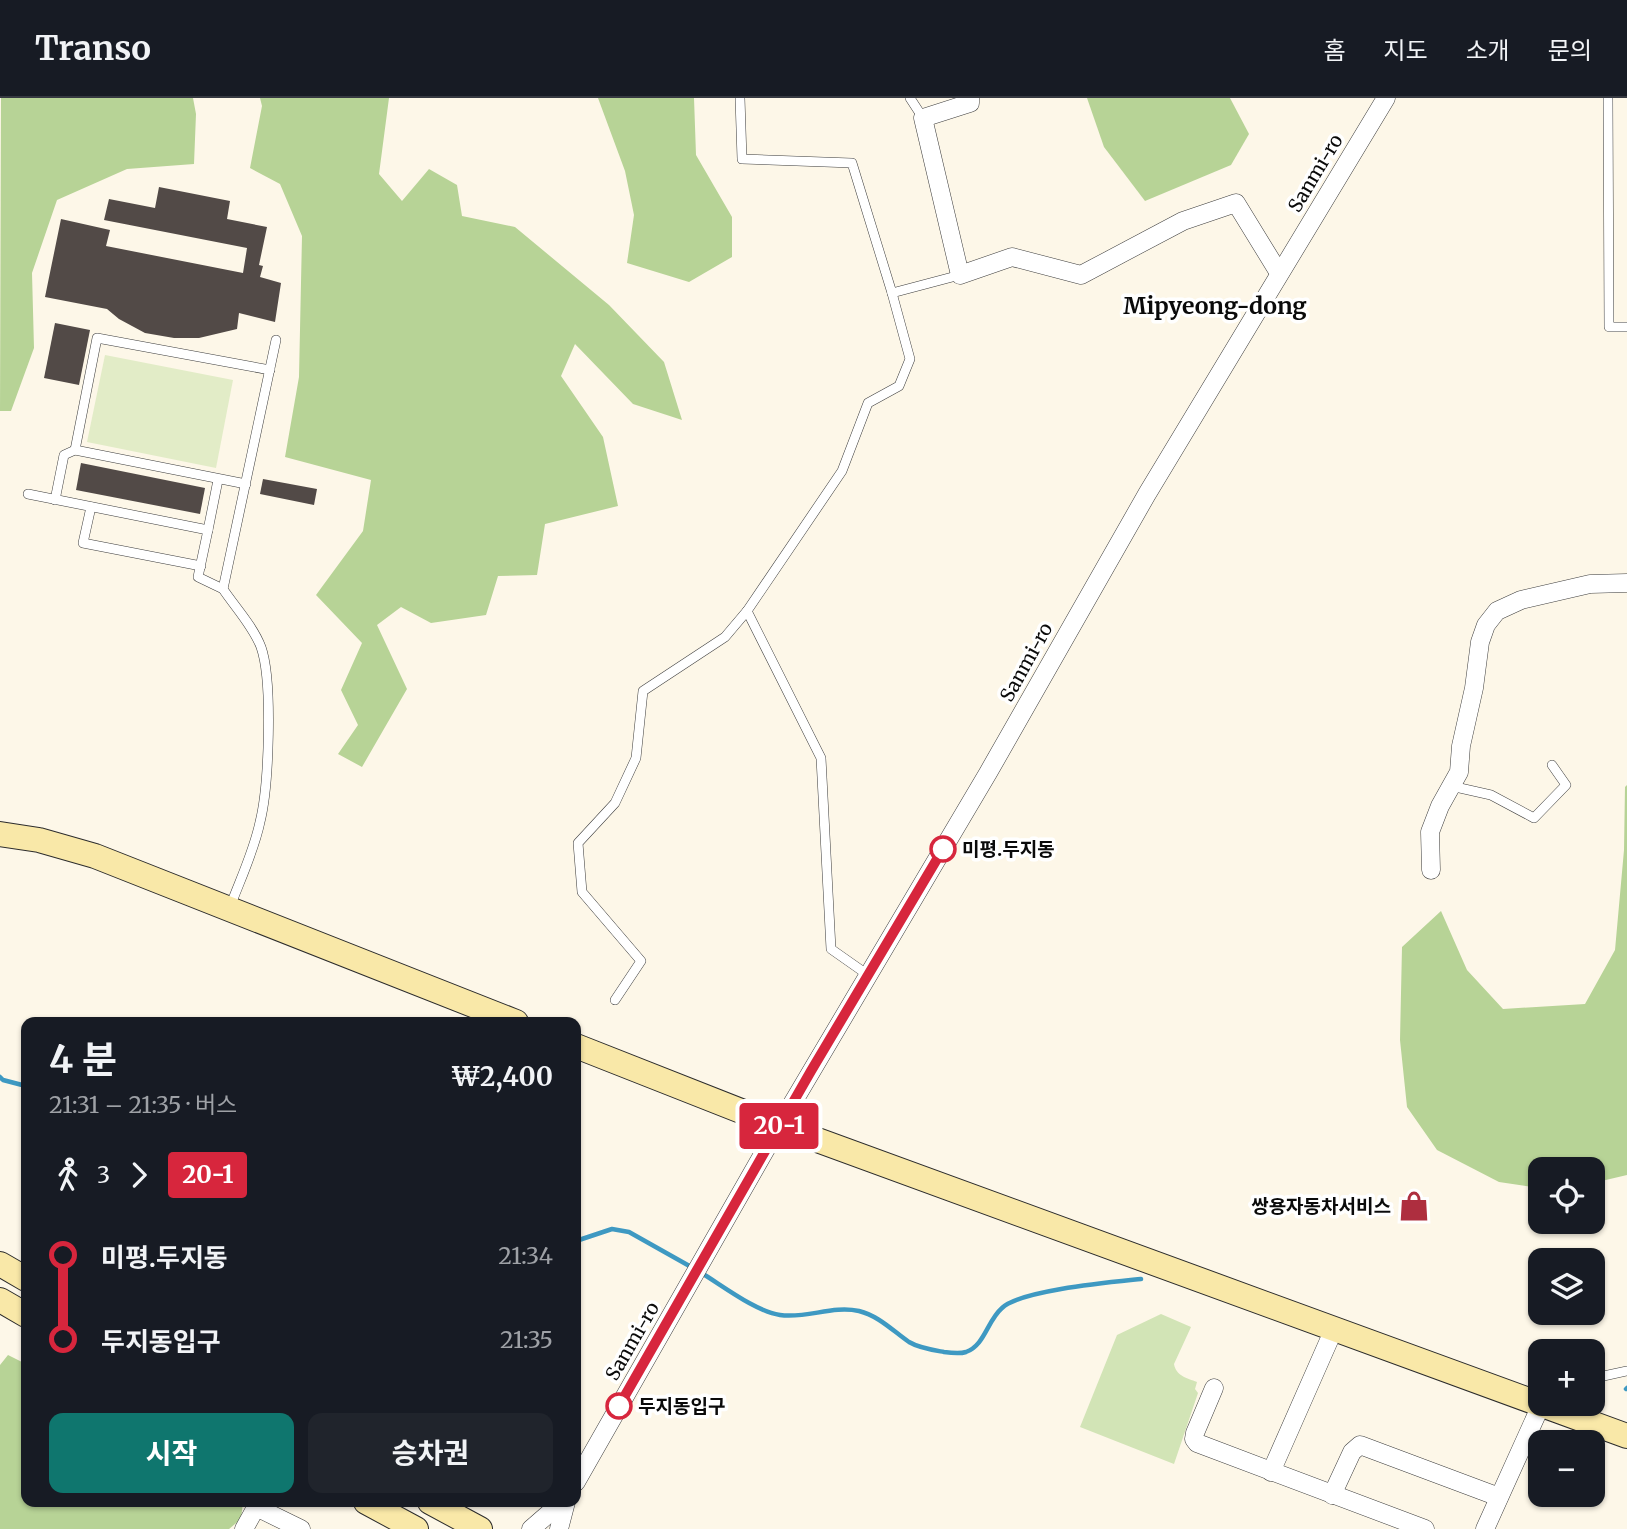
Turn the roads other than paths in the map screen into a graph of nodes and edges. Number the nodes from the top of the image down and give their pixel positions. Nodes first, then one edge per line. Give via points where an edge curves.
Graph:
1 (740, 98) edge
2 (910, 98) edge
3 (970, 98) edge
4 (1386, 98) edge
5 (1608, 98) edge
6 (923, 118) junction
7 (1279, 273) junction
8 (960, 275) junction
9 (892, 293) junction
10 (1627, 327) edge
11 (276, 340) dead end
12 (270, 370) junction
13 (75, 450) junction
14 (218, 480) junction
15 (246, 484) junction
16 (29, 495) dead end
17 (55, 500) junction
18 (91, 507) junction
19 (208, 530) junction
20 (201, 566) junction
21 (1627, 583) edge
22 (223, 589) junction
23 (747, 611) junction
24 (1552, 765) dead end
25 (1451, 786) junction
26 (0, 834) edge
27 (1431, 870) dead end
28 (229, 909) junction
29 (868, 975) junction
30 (615, 1000) dead end
31 (503, 1017) edge
32 (581, 1048) edge
33 (779, 1126) junction
34 (0, 1264) edge
35 (21, 1276) edge
36 (0, 1300) edge
37 (21, 1312) edge
38 (1334, 1329) junction
39 (1627, 1371) edge
40 (1605, 1376) edge
41 (1214, 1388) dead end
42 (1528, 1400) edge
43 (1536, 1416) edge
44 (1584, 1416) edge
45 (1627, 1436) edge
46 (1271, 1472) junction
47 (581, 1473) edge
48 (1332, 1495) junction
49 (1499, 1497) junction
50 (256, 1507) edge
51 (263, 1507) edge
52 (375, 1507) edge
53 (439, 1507) edge
54 (558, 1507) edge
55 (561, 1507) edge
56 (563, 1507) edge
57 (244, 1529) edge
58 (300, 1529) edge
59 (416, 1529) edge
60 (479, 1529) edge
61 (531, 1529) edge
62 (549, 1529) edge
63 (559, 1529) edge
64 (1425, 1529) edge
65 (1485, 1529) edge

1 - 9 lane via 742,159 852,163
2 - 6 lane
3 - 6 street via 970,103
4 - 7 street, Sanmi-ro
5 - 10 lane via 1609,327
6 - 8 street
7 - 8 street via 1236,203 1183,221 1081,275 1012,257
7 - 29 street, Sanmi-ro
8 - 9 lane
9 - 23 lane via 910,359 899,386 869,403 842,471
11 - 12 lane
12 - 13 lane via 97,338
12 - 15 lane
13 - 14 lane
13 - 17 lane via 64,455
14 - 15 lane
14 - 19 lane
15 - 22 lane
16 - 17 lane
17 - 18 lane
18 - 19 lane
18 - 20 lane via 82,543
19 - 20 lane
20 - 22 lane via 198,578
21 - 25 street via 1563,589 1497,611 1480,642 1459,772
22 - 28 lane via 259,642 267,690 266,788 260,823
23 - 29 lane via 821,758 831,949
23 - 30 lane via 725,637 643,691 636,758 615,803 578,843 582,892 641,961
24 - 25 lane via 1566,785 1534,818 1491,794
25 - 27 street via 1430,832
26 - 28 street via 66,847
28 - 31 street
29 - 33 street, Sanmi-ro
32 - 33 street
33 - 38 street
33 - 47 street, Sanmi-ro
34 - 35 street
36 - 37 street
38 - 42 street
38 - 46 street
39 - 40 lane
41 - 46 street via 1194,1439
43 - 49 street
44 - 45 street
46 - 48 street
48 - 49 street via 1352,1452 1360,1445
48 - 64 street
49 - 65 street
50 - 57 street
51 - 58 street
52 - 59 street
53 - 60 street
54 - 61 street
55 - 62 street
56 - 63 street

